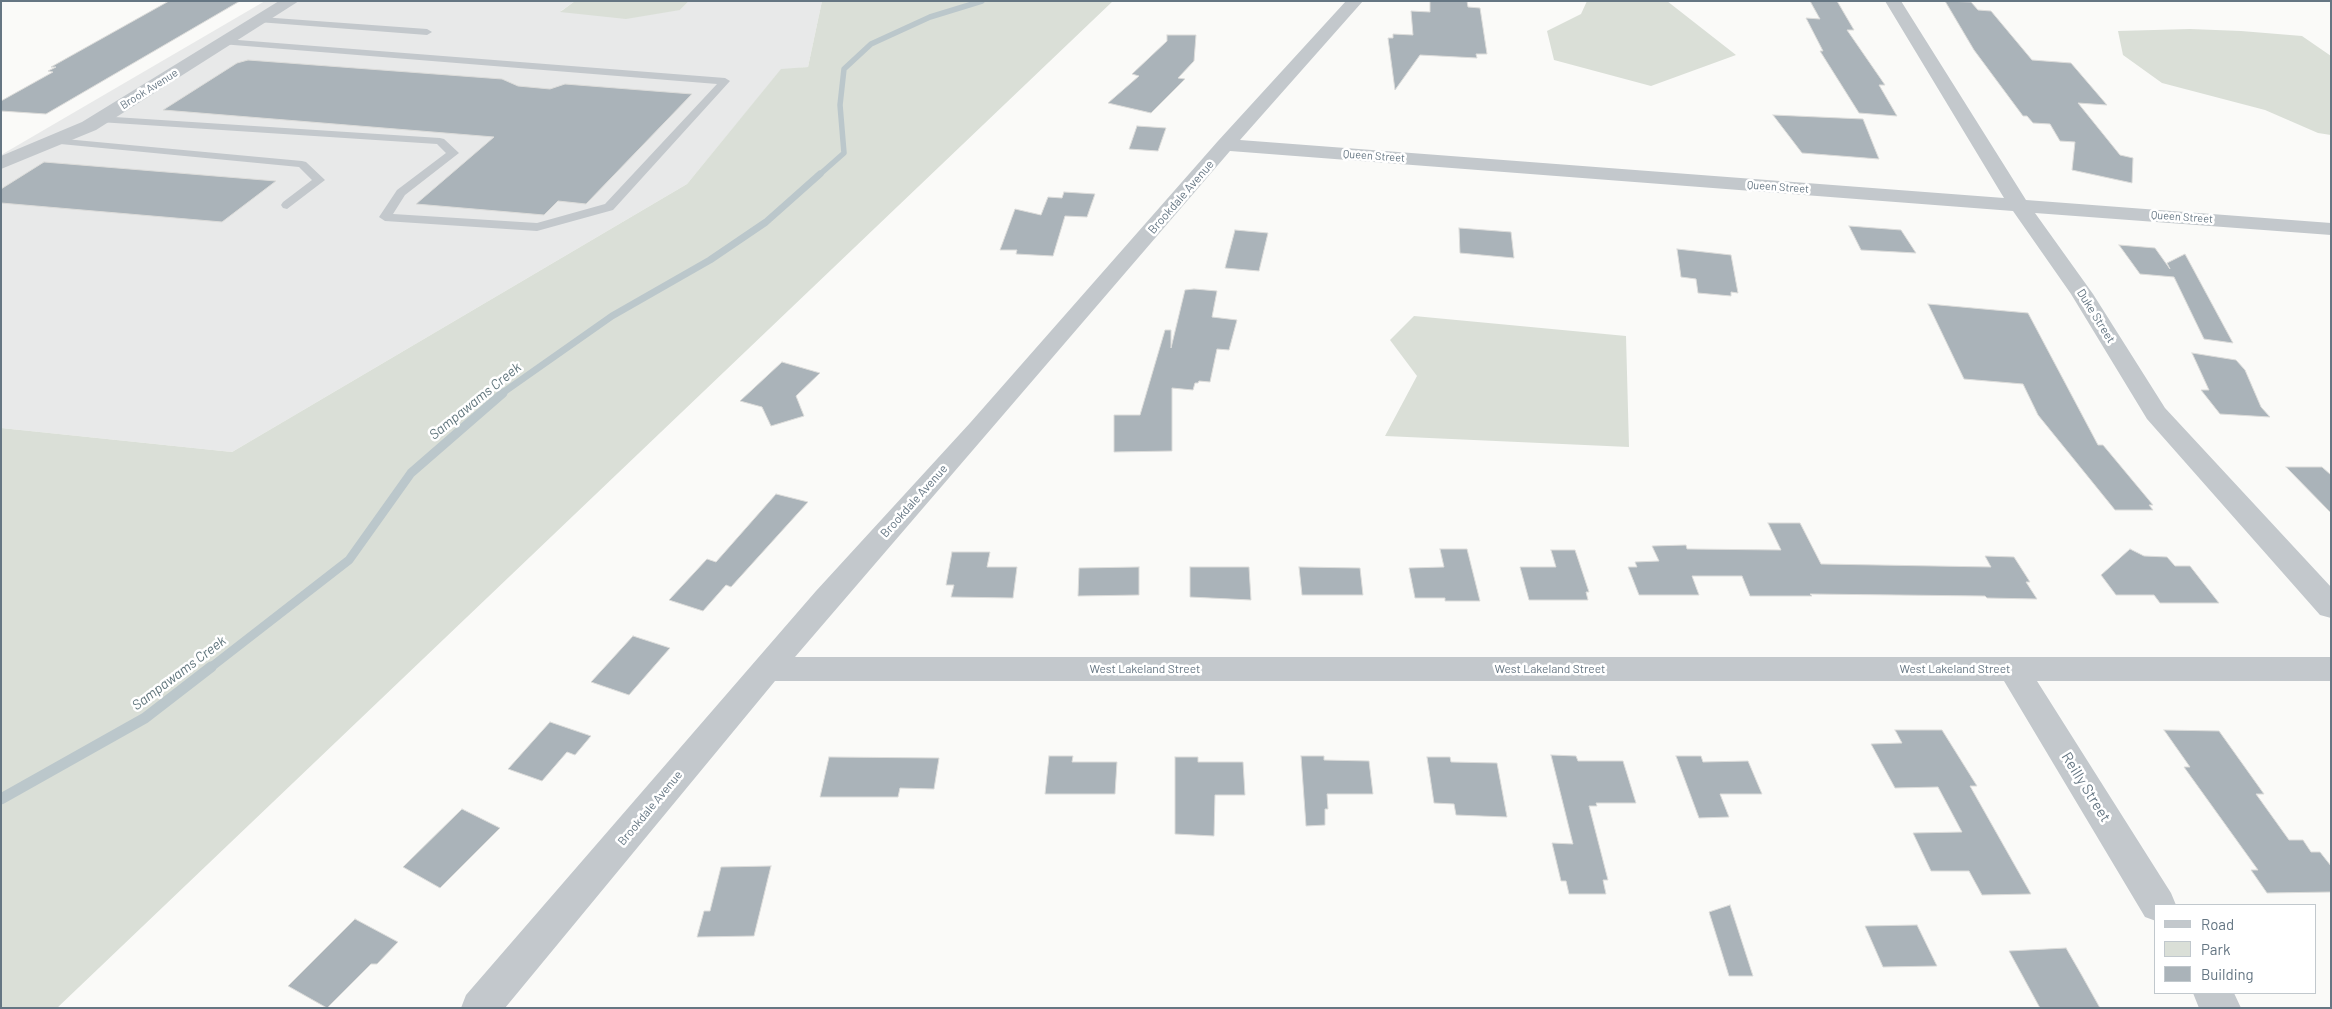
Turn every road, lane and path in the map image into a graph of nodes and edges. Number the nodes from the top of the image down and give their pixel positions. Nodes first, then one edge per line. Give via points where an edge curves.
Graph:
1 (291, 1) edge
2 (1355, 1) edge
3 (1893, 1) edge
4 (261, 20) junction
5 (427, 32) dead end
6 (225, 42) junction
7 (100, 119) junction
8 (54, 141) junction
9 (1, 143) edge
10 (1226, 145) junction
11 (34, 149) junction
12 (1, 163) edge
13 (2019, 205) junction
14 (287, 206) dead end
15 (2331, 229) edge
16 (2331, 607) edge
17 (768, 668) junction
18 (2013, 669) junction
19 (2331, 669) edge
20 (2157, 904) edge
21 (2213, 994) edge
22 (480, 1008) edge
23 (2222, 1008) edge

1 - 4 street, Brook Avenue
2 - 10 street, Brookdale Avenue
3 - 13 street, Duke Street
4 - 5 lane
4 - 6 street, Brook Avenue
6 - 7 street, Brook Avenue
6 - 7 lane via 725,81 609,207 537,227 386,217 401,193 453,153 440,141
7 - 8 street, Brook Avenue
8 - 11 street, Brook Avenue
8 - 14 lane via 302,164 319,180
9 - 11 street
10 - 13 street, Queen Street
10 - 17 street, Brookdale Avenue
11 - 12 street, Brook Avenue
13 - 15 street, Queen Street
13 - 16 street, Duke Street via 2082,294 2156,413
17 - 18 street, West Lakeland Street
17 - 22 street, Brookdale Avenue
18 - 19 street, West Lakeland Street
18 - 20 street, Reilly Street
21 - 23 street

